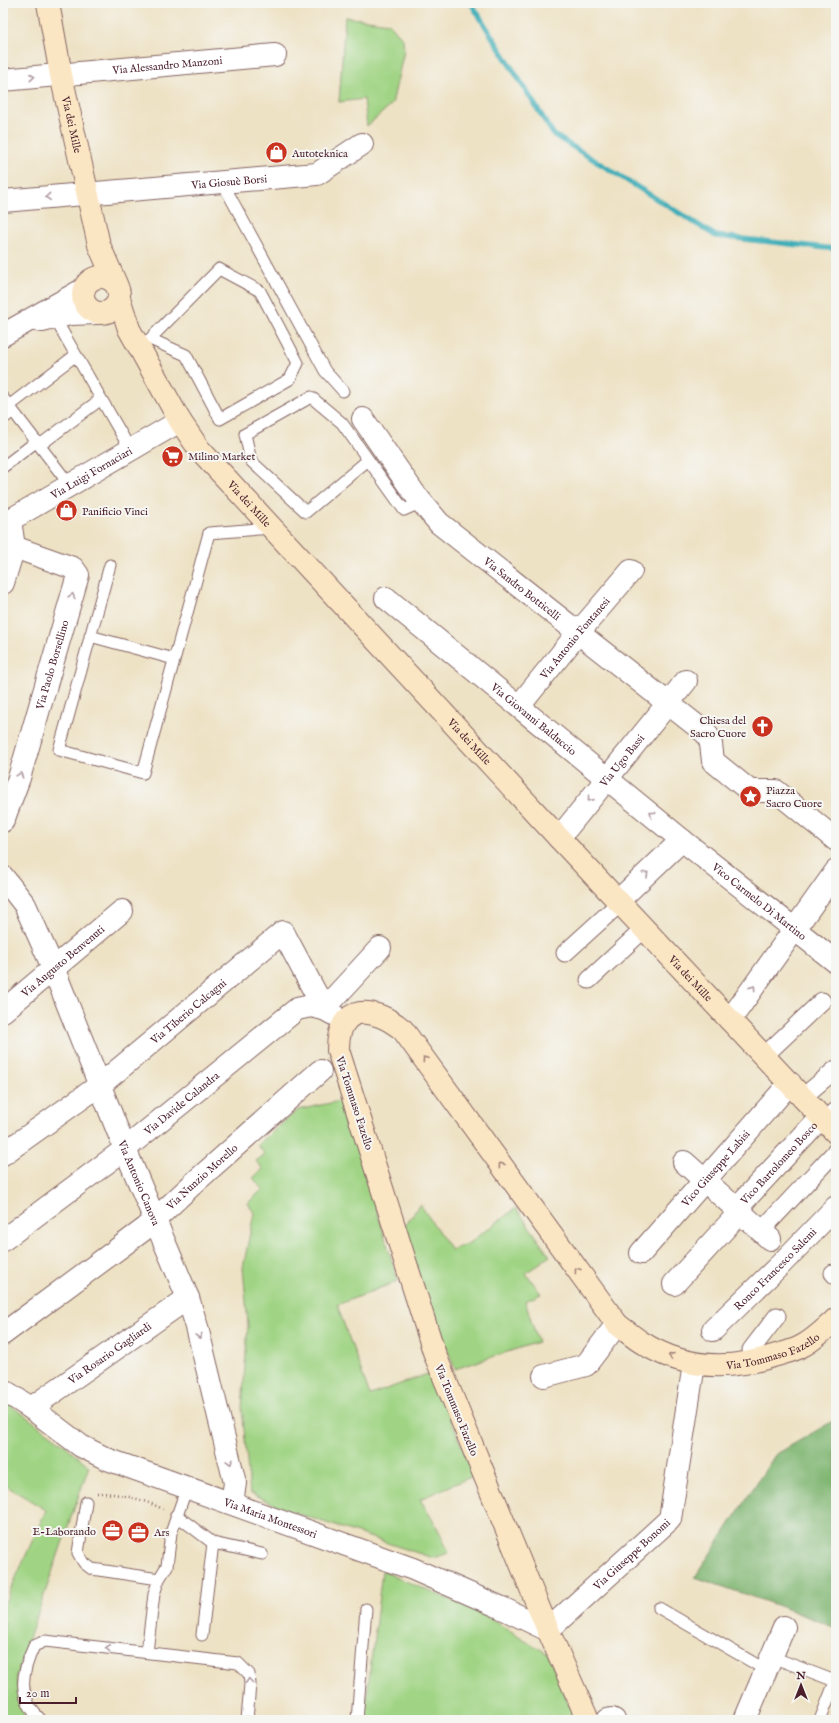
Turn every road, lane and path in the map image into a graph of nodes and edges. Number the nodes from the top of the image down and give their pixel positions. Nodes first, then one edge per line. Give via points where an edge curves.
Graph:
1 (48, 3) edge
2 (274, 55) dead end
3 (61, 75) junction
4 (3, 80) edge
5 (362, 144) dead end
6 (222, 182) junction
7 (87, 194) junction
8 (3, 201) edge
9 (103, 296) junction
10 (54, 317) junction
11 (10, 332) edge
12 (139, 338) junction
13 (76, 355) junction
14 (343, 392) dead end
15 (101, 399) junction
16 (9, 405) edge
17 (3, 419) edge
18 (363, 419) dead end
19 (180, 421) junction
20 (38, 443) junction
21 (130, 449) junction
22 (368, 460) junction
23 (3, 467) edge
24 (70, 484) junction
25 (422, 502) junction
26 (6, 522) edge
27 (272, 528) junction
28 (8, 548) edge
29 (110, 565) dead end
30 (631, 571) dead end
31 (3, 583) edge
32 (386, 598) dead end
33 (578, 632) junction
34 (90, 636) junction
35 (174, 658) junction
36 (686, 681) dead end
37 (668, 704) junction
38 (519, 706) junction
39 (607, 777) junction
40 (4, 814) edge
41 (559, 838) junction
42 (682, 840) junction
43 (836, 840) edge
44 (836, 871) edge
45 (3, 877) edge
46 (618, 902) junction
47 (122, 911) dead end
48 (644, 929) junction
49 (794, 929) junction
50 (380, 948) dead end
51 (565, 953) dead end
52 (836, 962) edge
53 (54, 970) junction
54 (589, 980) dead end
55 (822, 1001) dead end
56 (324, 1009) junction
57 (3, 1011) edge
58 (730, 1020) junction
59 (344, 1022) junction
60 (764, 1056) junction
61 (836, 1069) edge
62 (320, 1071) dead end
63 (100, 1085) junction
64 (796, 1090) junction
65 (829, 1120) edge
66 (125, 1149) junction
67 (836, 1151) edge
68 (3, 1154) edge
69 (684, 1162) dead end
70 (705, 1181) junction
71 (836, 1207) edge
72 (738, 1211) junction
73 (155, 1220) junction
74 (765, 1235) joint
75 (3, 1240) edge
76 (641, 1253) dead end
77 (674, 1284) dead end
78 (188, 1298) junction
79 (777, 1316) dead end
80 (836, 1319) edge
81 (616, 1324) junction
82 (713, 1330) dead end
83 (3, 1334) edge
84 (751, 1350) dead end
85 (694, 1364) junction
86 (544, 1376) dead end
87 (3, 1390) edge
88 (31, 1408) junction
89 (187, 1487) junction
90 (86, 1502) joint
91 (232, 1503) junction
92 (176, 1515) junction
93 (213, 1543) junction
94 (262, 1554) dead end
95 (160, 1578) junction
96 (658, 1608) dead end
97 (366, 1609) dead end
98 (784, 1627) dead end
99 (548, 1630) junction
100 (202, 1635) dead end
101 (147, 1652) junction
102 (769, 1664) junction
103 (836, 1680) edge
104 (41, 1720) edge
105 (247, 1720) edge
106 (357, 1720) edge
107 (588, 1720) edge
108 (608, 1720) edge
109 (614, 1720) edge
110 (745, 1720) edge
111 (820, 1720) edge

1 - 3 main road, Via dei Mille
2 - 3 street, Via Alessandro Manzoni
4 -> 3 street, Via Alessandro Manzoni
3 - 7 main road, Via dei Mille
5 - 6 street, Via Giosuè Borsi via 317,174
6 - 7 street, Via Giosuè Borsi
6 - 14 lane via 324,371
7 -> 8 street, Via Giosuè Borsi
7 - 9 main road, Via dei Mille via 99,245
9 - 10 street via 70,314
9 - 11 street
9 - 12 main road via 115,317
10 - 11 street
10 - 13 lane
12 - 12 lane via 186,355 220,419 290,379 298,363 260,291 219,269
12 - 19 main road, Via dei Mille
13 - 15 lane
13 - 16 lane
15 - 20 lane
15 - 21 lane
16 - 17 lane
16 - 20 lane
18 - 25 street, Via Sandro Botticelli
19 - 21 street, Via Luigi Fornaciari
19 - 27 main road, Via dei Mille via 199,449
20 - 23 lane
20 - 24 lane
21 - 24 street, Via Luigi Fornaciari
22 - 22 lane via 306,512 251,461 246,434 311,397 342,423
22 - 25 lane via 404,510
24 - 26 street, Via Luigi Fornaciari
25 - 33 street, Via Sandro Botticelli via 439,523
26 - 28 street
27 - 35 lane via 209,534
27 - 41 main road, Via dei Mille
28 - 31 street
40 -> 28 street, Via Paolo Borsellino via 19,778 78,575 74,568
29 - 34 lane
30 - 33 street, Via Antonio Fontanesi
32 - 38 street, Via Giovanni Balduccio
33 - 37 street, Via Sandro Botticelli
33 - 38 street, Via Antonio Fontanesi
34 - 35 lane
34 - 35 lane via 59,750 89,759 143,773
36 - 37 street, Via Ugo Bassi
37 - 39 street, Via Ugo Bassi
37 - 43 street, Via Sandro Botticelli via 706,734 712,744 713,761 750,791 776,791
38 - 39 street, Via Giovanni Balduccio
39 -> 41 street, Via Ugo Bassi
42 -> 39 street, Via Giovanni Balduccio
41 - 46 main road, Via dei Mille
46 -> 42 street
42 - 49 street, Vico Carmelo Di Martino
44 - 49 street
45 - 53 street, Via Antonio Canova via 25,906
46 - 48 main road, Via dei Mille
46 - 51 street
47 - 53 street, Via Augusto Benvenuti
48 - 54 street
48 - 58 main road, Via dei Mille
49 - 52 street, Vico Carmelo Di Martino
58 -> 49 street
50 - 56 street
53 - 57 street, Via Augusto Benvenuti
53 - 63 street, Via Antonio Canova
55 - 60 street
56 - 59 street, Via Tiberio Calcagni
56 - 63 street, Via Tiberio Calcagni via 284,932
56 - 66 street, Via Davide Calandra via 311,1006 297,1009
58 - 60 main road, Via dei Mille
81 -> 59 main road, Via Tommaso Fazello via 403,1030 390,1019 376,1014 352,1015
59 - 99 main road, Via Tommaso Fazello via 338,1036 338,1050 435,1355
60 - 64 main road, Via dei Mille
61 - 64 street
62 - 73 street, Via Nunzio Morello
63 - 66 street, Via Antonio Canova
63 - 68 street, Via Tiberio Calcagni
64 - 65 main road, Via dei Mille
64 - 70 street, Vico Giuseppe Labisi
65 - 72 street, Vico Bartolomeo Bosco
66 - 73 street, Via Antonio Canova
66 - 75 street, Via Davide Calandra
67 - 74 street
69 - 70 street
70 - 72 street
70 - 76 street, Vico Giuseppe Labisi
71 - 82 street, Ronco Francesco Salemi
72 - 74 street
72 - 77 street, Vico Bartolomeo Bosco
73 - 78 street, Via Antonio Canova
73 - 83 street, Via Nunzio Morello
78 - 88 street, Via Rosario Gagliardi
78 -> 91 street, Via Antonio Canova via 198,1327 234,1483
79 - 84 street
80 - 85 main road, Via Tommaso Fazello via 803,1346 753,1362 718,1366
85 -> 81 main road, Via Tommaso Fazello via 642,1342
81 - 86 street via 586,1365
85 - 99 street, Via Giuseppe Bonomi via 670,1519
87 - 88 street, Via Maria Montessori
88 - 89 street, Via Maria Montessori via 81,1446 107,1459
89 - 91 street, Via Maria Montessori
89 - 92 lane
90 - 92 path via 96,1492 114,1492
90 - 95 lane via 78,1553 84,1563 92,1569
91 - 99 street, Via Maria Montessori via 413,1569
92 - 93 lane
92 - 95 lane via 167,1566
93 - 94 lane
93 - 100 lane
95 - 101 lane via 154,1594
96 - 102 lane
97 - 106 lane
98 - 102 street
99 - 107 main road, Via Tommaso Fazello
101 -> 104 lane via 45,1641 34,1646 26,1663 23,1686 32,1711
105 -> 101 lane via 250,1679 249,1674 238,1663
102 - 103 lane
102 - 110 street
103 - 111 lane
108 - 109 street

